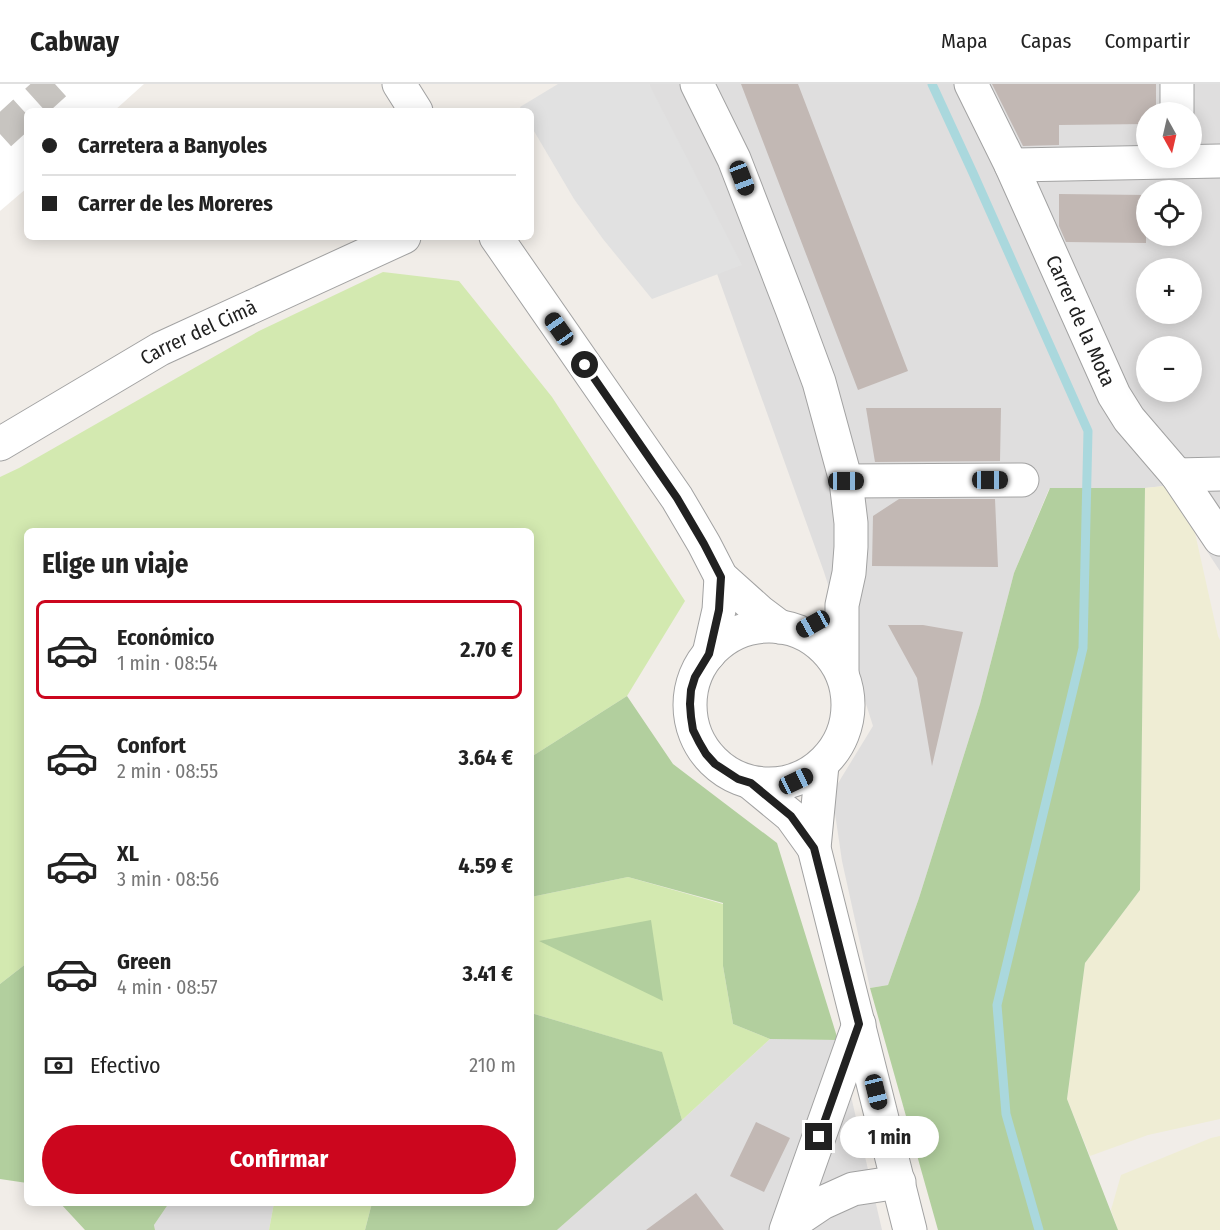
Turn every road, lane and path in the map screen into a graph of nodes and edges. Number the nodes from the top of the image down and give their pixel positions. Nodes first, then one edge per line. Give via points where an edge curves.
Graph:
1 (399, 84) edge
2 (697, 84) edge
3 (971, 84) edge
4 (1177, 84) edge
5 (1177, 102) edge
6 (414, 108) edge
7 (1136, 161) edge
8 (1202, 161) edge
9 (1220, 161) edge
10 (1011, 165) junction
11 (397, 240) edge
12 (498, 240) edge
13 (0, 444) edge
14 (1220, 474) edge
15 (1177, 475) junction
16 (1022, 480) dead end
17 (846, 481) junction
18 (1220, 539) edge
19 (721, 577) junction
20 (842, 605) junction
21 (790, 629) junction
22 (709, 654) junction
23 (842, 673) junction
24 (822, 765) junction
25 (751, 783) junction
26 (814, 848) junction
27 (859, 1024) junction
28 (899, 1182) junction
29 (787, 1228) edge
30 (910, 1230) edge

1 - 6 street
2 - 17 street via 734,159 788,299 819,382
3 - 10 street, Carrer de la Mota
4 - 5 street
7 - 10 street
8 - 9 street
10 - 15 street, Carrer de la Mota via 1113,395
11 - 13 street, Carrer del Cimà via 160,349
12 - 19 street via 677,498
14 - 15 street
15 - 18 street, Carrer de la Mota
16 - 17 street
17 - 20 street via 851,547
19 - 21 street via 760,612
19 - 22 street via 719,610
20 - 21 street via 827,617
20 - 23 street
21 - 22 street via 746,629
21 - 23 street via 825,649
22 - 25 street via 691,690 693,730 715,764
23 - 24 street via 848,694 846,728 837,748
24 - 25 street via 796,781
24 - 26 street
25 - 26 street via 791,816
26 - 27 street
27 - 28 street
27 - 29 street
28 - 29 street via 853,1189 822,1203
28 - 30 street

